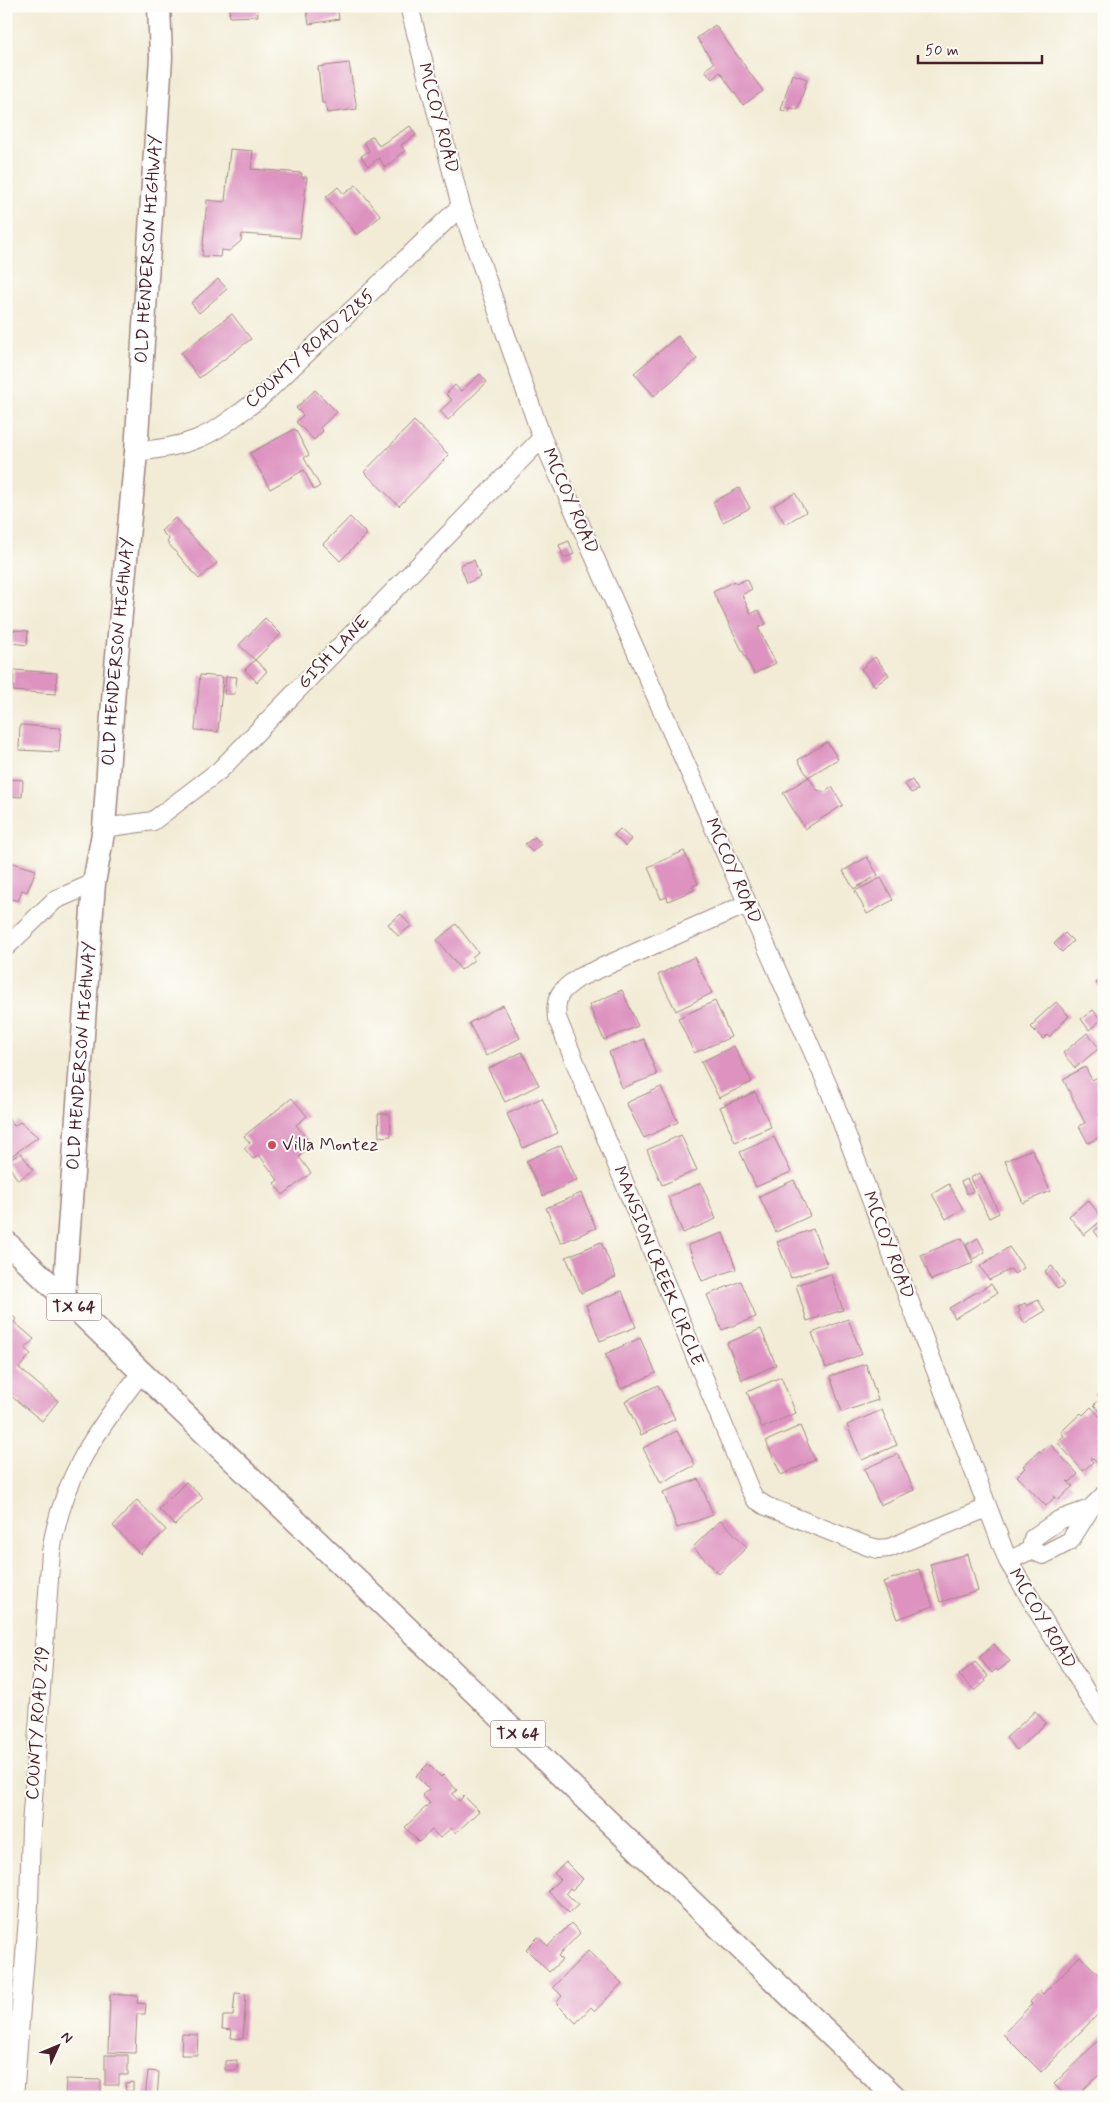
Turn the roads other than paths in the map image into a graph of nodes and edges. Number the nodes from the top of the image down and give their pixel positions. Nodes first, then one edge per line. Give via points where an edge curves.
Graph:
1 (159, 6) edge
2 (409, 6) edge
3 (461, 206) junction
4 (542, 438) junction
5 (136, 452) junction
6 (104, 828) junction
7 (94, 882) junction
8 (747, 904) junction
9 (6, 947) edge
10 (6, 1242) edge
11 (64, 1298) junction
12 (141, 1373) junction
13 (1104, 1495) edge
14 (988, 1508) junction
15 (1008, 1561) junction
16 (1104, 1717) edge
17 (11, 2074) edge
18 (14, 2097) edge
19 (895, 2097) edge

1 - 5 main road, OLD HENDERSON HIGHWAY via 161,57
2 - 3 street, MCCOY ROAD
3 - 4 street, MCCOY ROAD
3 - 5 street, COUNTY ROAD 2285 via 259,399 227,423 196,439
4 - 6 street, GISH LANE via 220,770 153,821
4 - 8 street, MCCOY ROAD
5 - 6 main road, OLD HENDERSON HIGHWAY
6 - 7 main road, OLD HENDERSON HIGHWAY
7 - 9 street via 55,900
7 - 11 main road, OLD HENDERSON HIGHWAY
8 - 14 street, MCCOY ROAD via 828,1086
8 - 14 street, MANSION CREEK CIRCLE via 580,977 558,995 555,1005 557,1018 755,1499 775,1510 878,1549 889,1548
10 - 11 main road, TX 64
11 - 12 main road, TX 64
12 - 17 street, COUNTY ROAD 219 via 87,1448 62,1502 55,1526 31,1826 29,1904
12 - 19 main road, TX 64
13 - 15 street via 1090,1508 1059,1520 1033,1538 1030,1550
14 - 15 street, MCCOY ROAD
15 - 16 street, MCCOY ROAD
17 - 18 street, COUNTY ROAD 219

